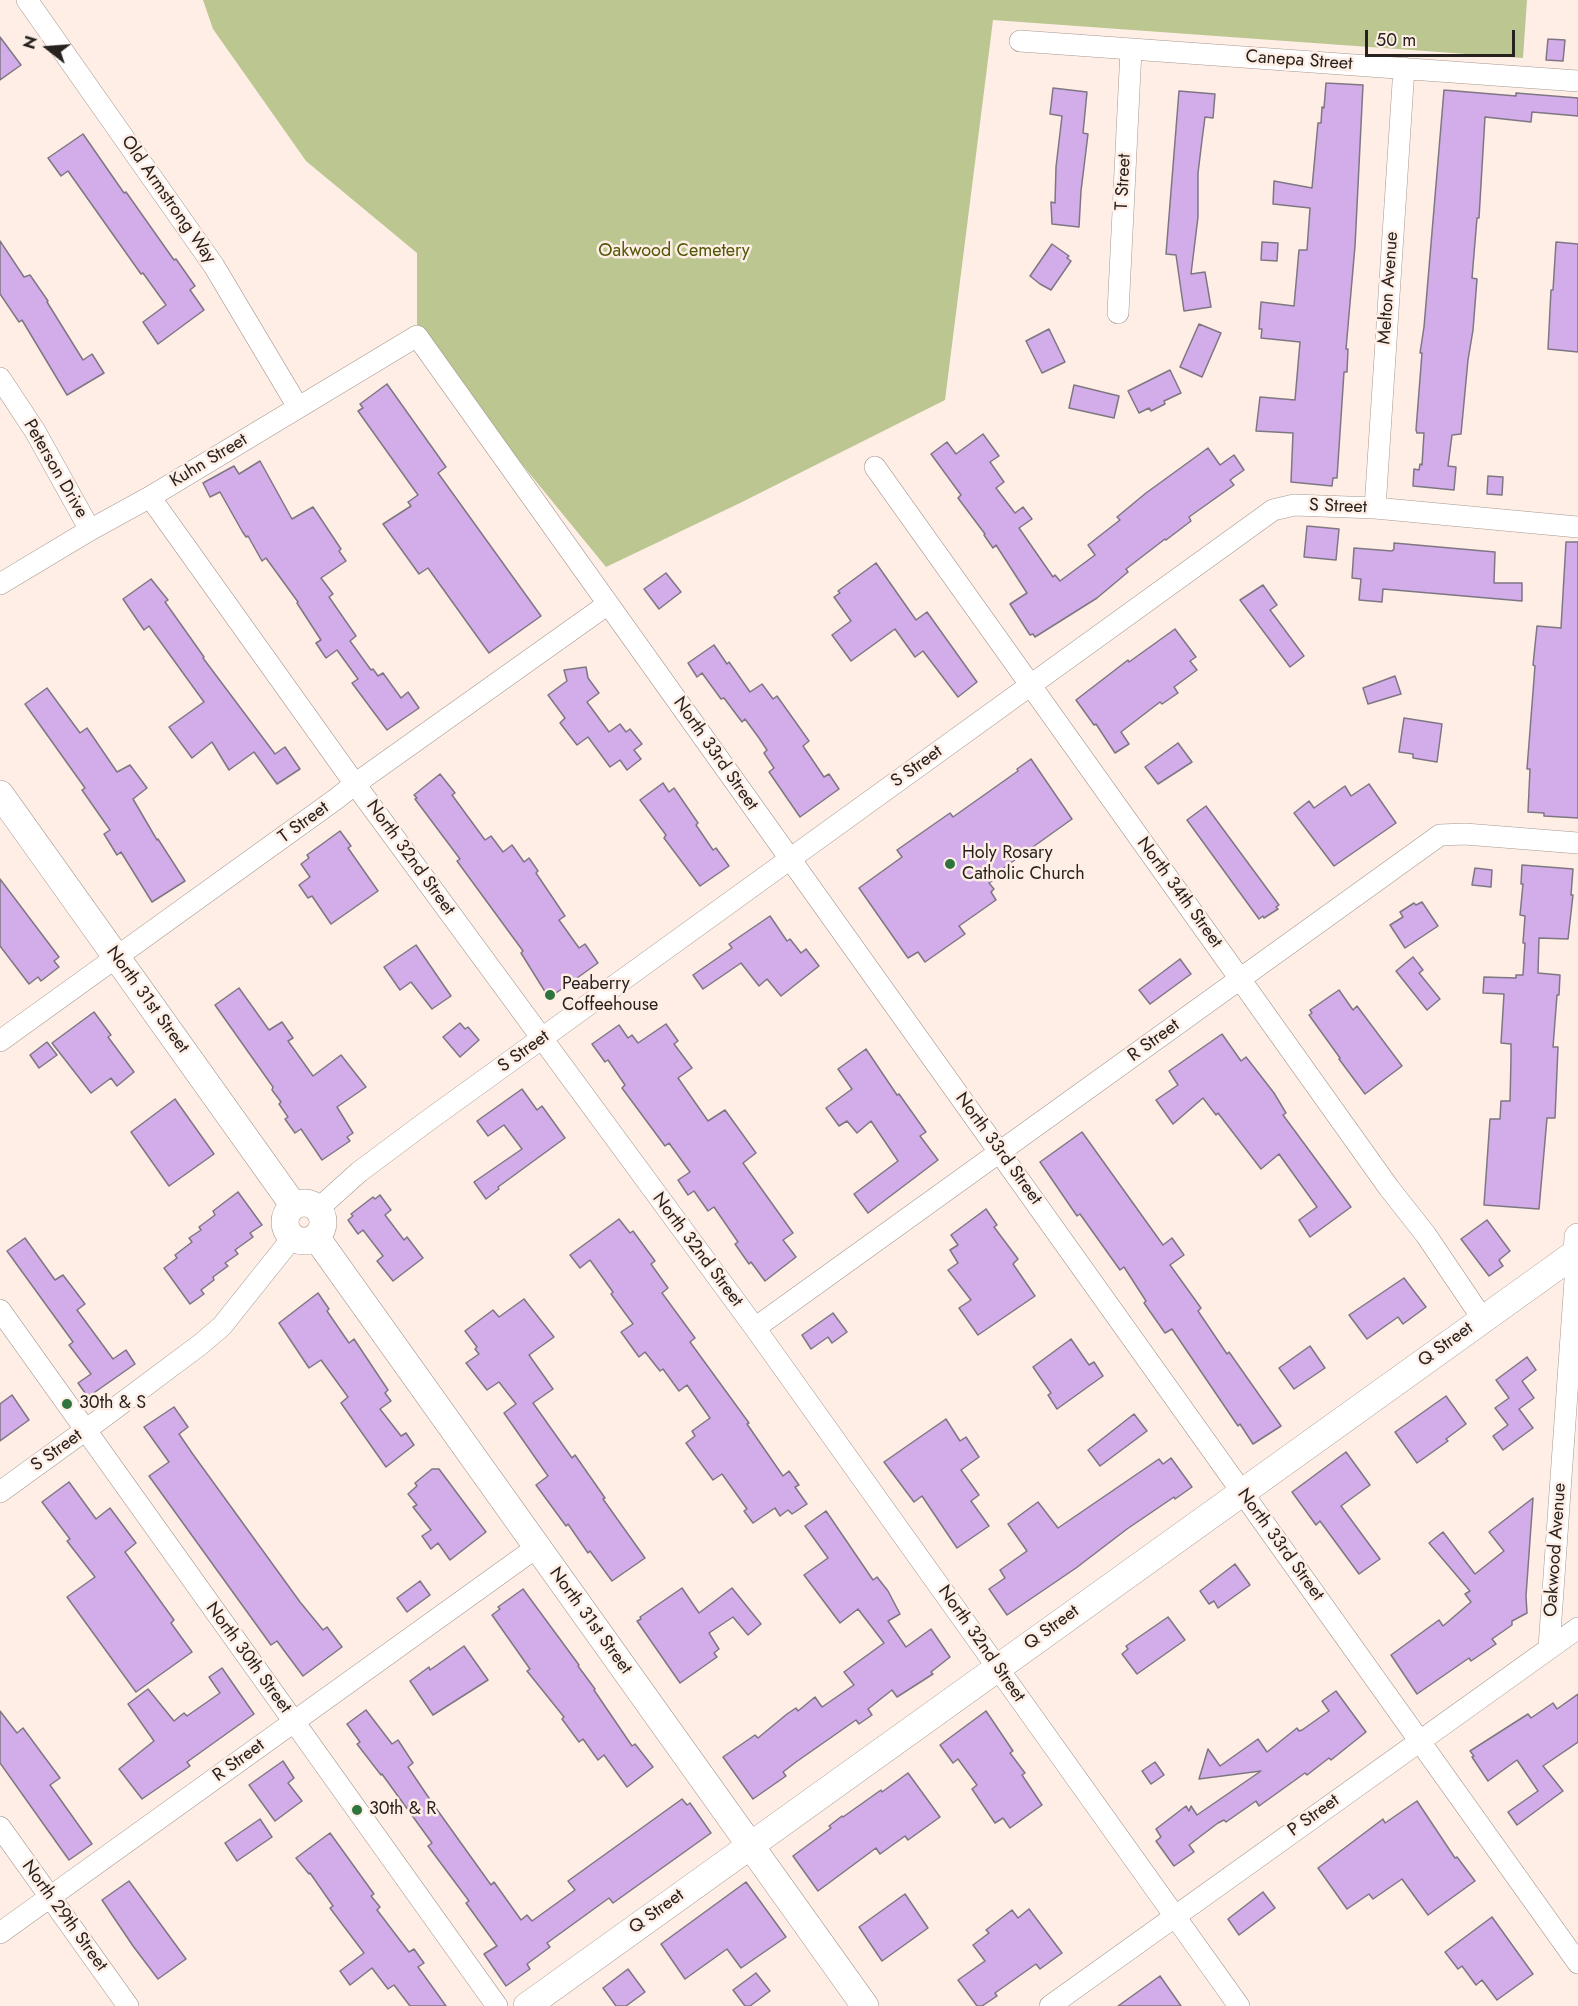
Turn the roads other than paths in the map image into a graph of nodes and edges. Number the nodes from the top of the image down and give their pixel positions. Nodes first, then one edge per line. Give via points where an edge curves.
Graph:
1 (27, 0) edge
2 (1020, 41) dead end
3 (1131, 50) junction
4 (1404, 68) junction
5 (1578, 81) edge
6 (1118, 313) dead end
7 (417, 336) joint
8 (0, 378) edge
9 (298, 407) junction
10 (875, 467) dead end
11 (150, 497) junction
12 (1375, 508) junction
13 (1578, 527) edge
14 (90, 530) junction
15 (0, 584) edge
16 (608, 604) junction
17 (1030, 685) junction
18 (355, 784) junction
19 (0, 794) edge
20 (1578, 843) edge
21 (790, 859) junction
22 (117, 957) junction
23 (1240, 979) junction
24 (541, 1039) junction
25 (0, 1041) edge
26 (999, 1152) junction
27 (306, 1208) junction
28 (304, 1237) junction
29 (1577, 1244) edge
30 (0, 1310) edge
31 (1482, 1318) junction
32 (755, 1328) junction
33 (86, 1430) junction
34 (1564, 1442) junction
35 (1578, 1460) edge
36 (0, 1492) edge
37 (1242, 1492) junction
38 (537, 1547) junction
39 (1578, 1628) edge
40 (1549, 1647) junction
41 (998, 1668) junction
42 (294, 1722) junction
43 (1419, 1741) junction
44 (0, 1827) edge
45 (750, 1845) junction
46 (50, 1897) junction
47 (1175, 1916) junction
48 (0, 1933) edge
49 (1578, 1963) edge
50 (128, 2006) edge
51 (496, 2006) edge
52 (527, 2006) edge
53 (865, 2006) edge
54 (1050, 2006) edge
55 (1239, 2006) edge

1 - 9 street, Old Armstrong Way via 207,257
2 - 3 street, Canepa Street
3 - 4 street, Canepa Street
3 - 6 street, T Street
4 - 5 street, Canepa Street
4 - 12 street, Melton Avenue
7 - 9 street, Kuhn Street
7 - 16 street, North 33rd Street
8 - 14 street, Peterson Drive via 35,431
9 - 11 street, Kuhn Street
10 - 17 street, North 34th Street
11 - 14 street, Kuhn Street
11 - 18 street, North 32nd Street
12 - 13 street, S Street
12 - 17 street, S Street via 1294,505 1273,510
14 - 15 street, Kuhn Street
16 - 18 street, T Street
16 - 21 street, North 33rd Street
17 - 21 street, S Street
17 - 23 street, North 34th Street
18 - 22 street, T Street
18 - 24 street, North 32nd Street
19 - 22 street, North 31st Street
20 - 23 street, R Street via 1465,834 1440,836
21 - 24 street, S Street
21 - 26 street, North 33rd Street
22 - 25 street, T Street
22 - 27 street, North 31st Street
23 - 26 street, R Street
23 - 31 street, North 34th Street
24 - 27 street, S Street
24 - 32 street, North 32nd Street
26 - 32 street, R Street
26 - 37 street, North 33rd Street
27 - 28 street via 322,1215 322,1226
28 - 33 street, S Street via 222,1326
28 - 38 street, North 31st Street
29 - 31 street, Q Street
29 - 34 street, Oakwood Avenue
30 - 33 street, North 30th Street
31 - 37 street, Q Street
32 - 41 street, North 32nd Street
33 - 36 street, S Street
33 - 42 street, North 30th Street
34 - 35 street
34 - 40 street, Oakwood Avenue
37 - 41 street, Q Street
37 - 43 street, North 33rd Street
38 - 42 street, R Street
38 - 45 street, North 31st Street
39 - 40 street, P Street
40 - 43 street, P Street
41 - 45 street, Q Street
41 - 47 street, North 32nd Street
42 - 46 street, R Street
42 - 51 street, North 30th Street
43 - 47 street, P Street
43 - 49 street, North 33rd Street
44 - 46 street, North 29th Street
45 - 52 street, Q Street
45 - 53 street, North 31st Street
46 - 48 street, R Street
46 - 50 street, North 29th Street
47 - 54 street, P Street
47 - 55 street, North 32nd Street

